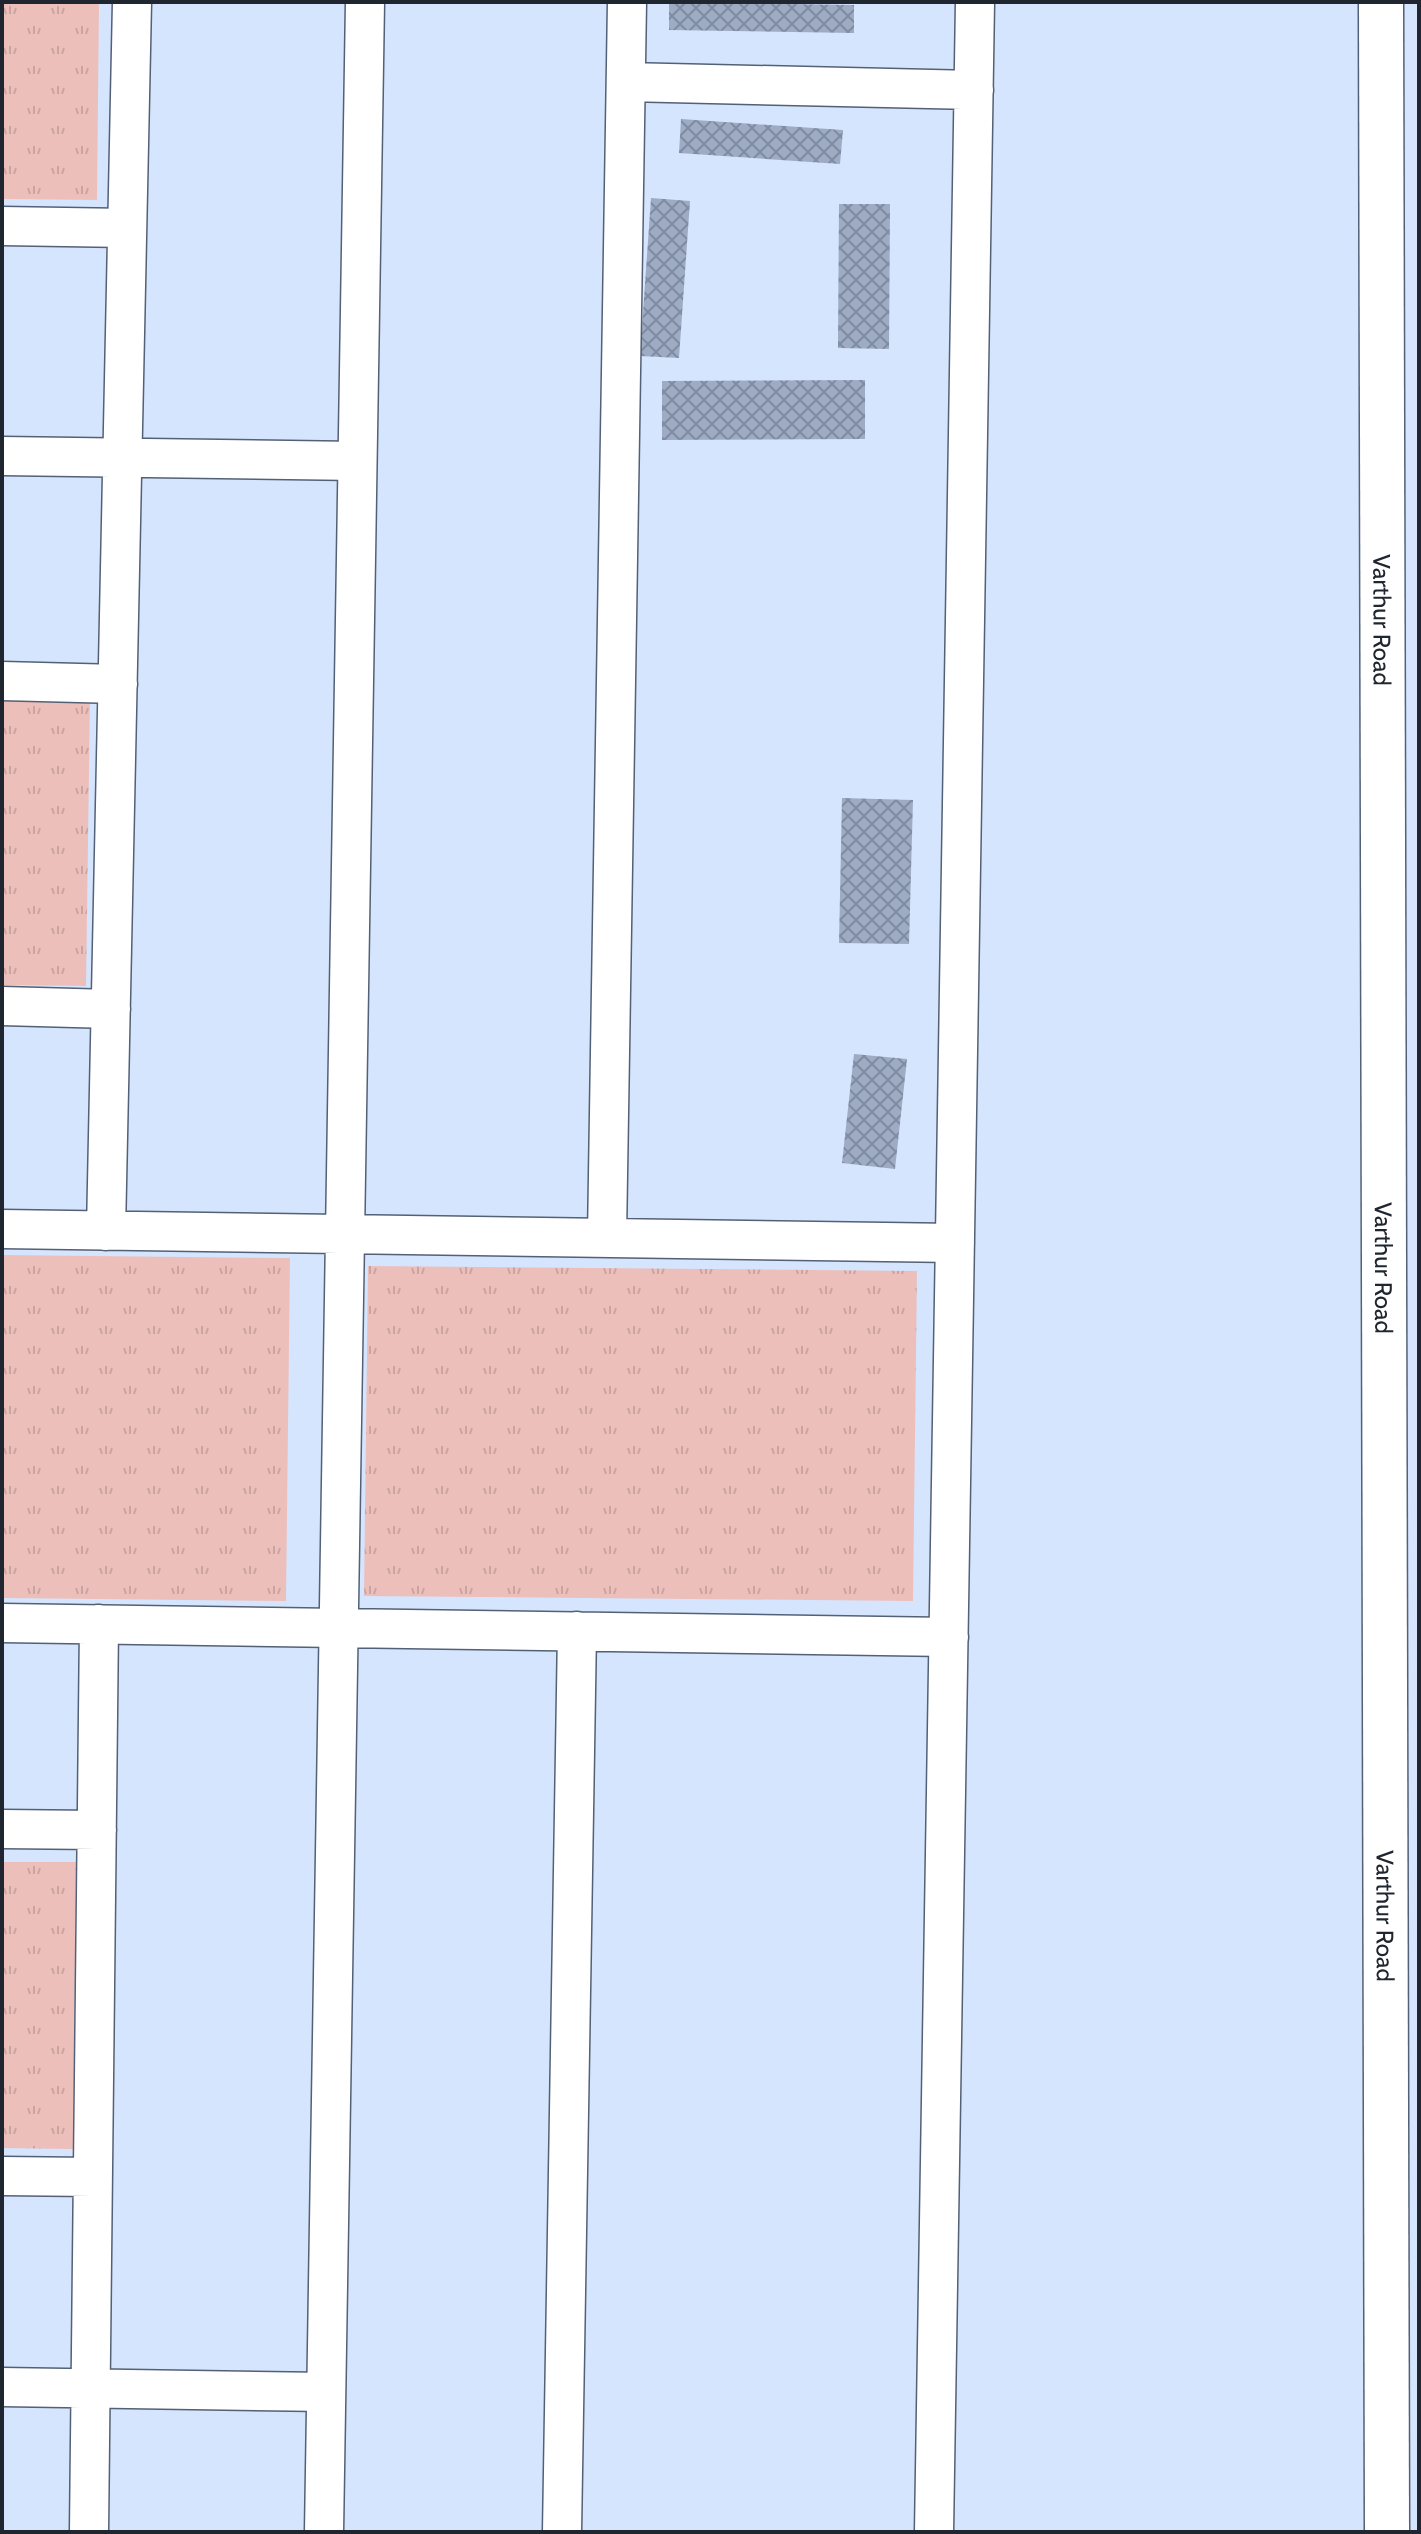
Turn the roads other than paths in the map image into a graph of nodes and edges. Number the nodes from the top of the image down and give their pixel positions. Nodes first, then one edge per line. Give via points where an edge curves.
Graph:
1 (132, 2) edge
2 (365, 2) edge
3 (627, 2) edge
4 (975, 2) edge
5 (1381, 2) edge
6 (626, 82) junction
7 (974, 90) junction
8 (2, 226) edge
9 (127, 228) junction
10 (2, 456) edge
11 (122, 458) junction
12 (357, 461) junction
13 (2, 681) edge
14 (118, 684) junction
15 (2, 1006) edge
16 (111, 1009) junction
17 (2, 1229) edge
18 (106, 1231) junction
19 (345, 1234) junction
20 (607, 1237) junction
21 (955, 1243) junction
22 (2, 1623) edge
23 (99, 1624) junction
24 (339, 1628) junction
25 (577, 1631) junction
26 (949, 1637) junction
27 (2, 1829) edge
28 (97, 1830) junction
29 (2, 2176) edge
30 (92, 2177) junction
31 (2, 2387) edge
32 (90, 2388) junction
33 (326, 2392) junction
34 (89, 2532) edge
35 (324, 2532) edge
36 (562, 2532) edge
37 (934, 2532) edge
38 (1387, 2532) edge

1 - 9 street
2 - 12 street
3 - 6 street
4 - 7 street
5 - 38 main road, Varthur Road
6 - 7 street
6 - 20 street
7 - 21 street
8 - 9 street
9 - 11 street
10 - 11 street
11 - 12 street
11 - 14 street
12 - 19 street
13 - 14 street
14 - 16 street
15 - 16 street
16 - 18 street
17 - 18 street
18 - 19 street
19 - 20 street
19 - 24 street
20 - 21 street
21 - 26 street
22 - 23 street
23 - 24 street
23 - 28 street
24 - 25 street
24 - 33 street
25 - 26 street
25 - 36 street
26 - 37 street
27 - 28 street
28 - 30 street
29 - 30 street
30 - 32 street
31 - 32 street
32 - 33 street
32 - 34 street
33 - 35 street

